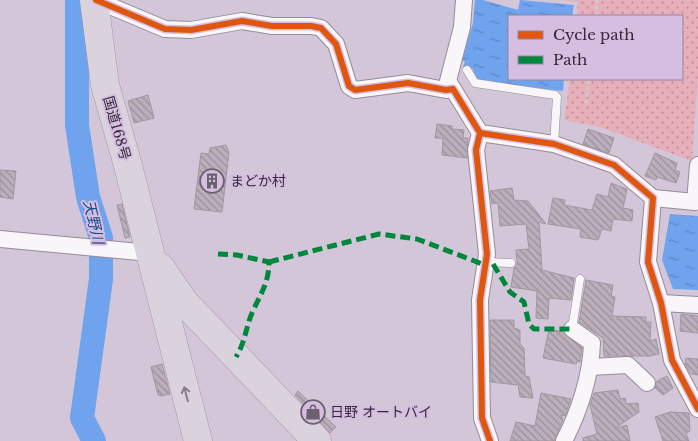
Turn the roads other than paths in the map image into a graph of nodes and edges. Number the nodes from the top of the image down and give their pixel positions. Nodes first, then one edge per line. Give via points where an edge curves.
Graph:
1 (95, 0) edge
2 (464, 0) edge
3 (467, 70) dead end
4 (453, 89) junction
5 (480, 133) junction
6 (554, 144) junction
7 (698, 165) edge
8 (653, 198) junction
9 (0, 239) edge
10 (150, 253) junction
11 (486, 262) junction
12 (510, 263) dead end
13 (580, 279) dead end
14 (660, 303) junction
15 (698, 305) edge
16 (572, 329) joint
17 (590, 367) junction
18 (647, 383) dead end
19 (698, 409) edge
20 (198, 441) edge
21 (317, 441) edge
22 (490, 441) edge
23 (564, 441) edge

1 - 4 street via 165,29 190,30 242,21 321,28 336,44 349,86 355,90 408,83
1 - 10 highway, 国道168号 via 105,85
2 - 4 street via 462,27 448,81
3 - 6 lane via 475,84 557,97
4 - 5 street
5 - 6 street
5 - 11 street via 476,150
6 - 8 street via 614,165
7 - 8 street via 696,202
8 - 14 street via 648,262
9 - 10 street
20 -> 10 highway, 国道168号
10 - 21 highway, 国道168号 via 184,302
11 - 12 lane
11 - 22 street via 480,300 482,418
13 - 16 lane
14 - 15 street
14 - 19 street via 672,360
16 - 17 street via 592,343
17 - 18 street via 628,365
17 - 23 street via 573,426

